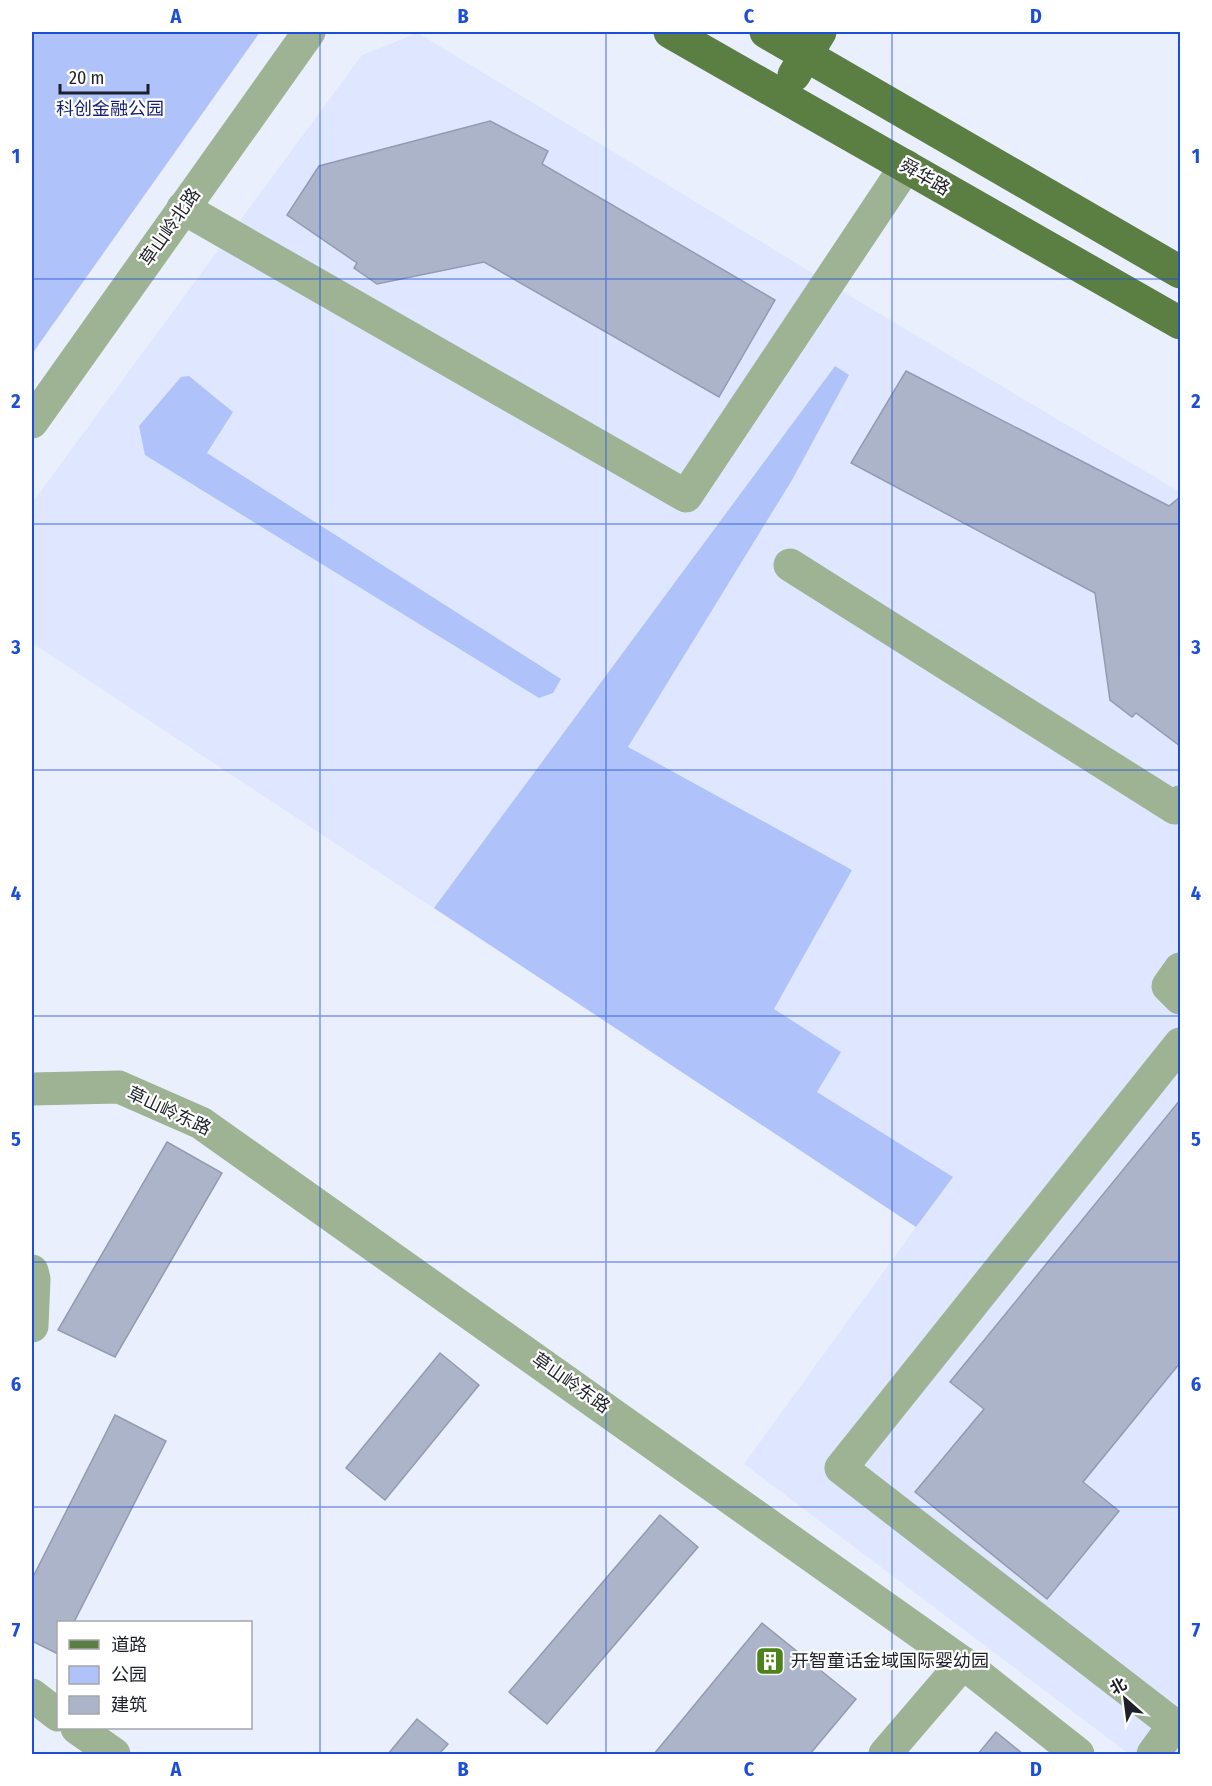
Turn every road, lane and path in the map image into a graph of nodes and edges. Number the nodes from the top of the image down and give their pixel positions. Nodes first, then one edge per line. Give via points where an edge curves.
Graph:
1 (309, 32) edge
2 (670, 32) edge
3 (769, 32) edge
4 (813, 44) edge
5 (744, 73) junction
6 (783, 95) junction
7 (906, 166) junction
8 (183, 208) junction
9 (1180, 272) edge
10 (1180, 323) edge
11 (32, 422) edge
12 (790, 565) dead end
13 (1180, 802) edge
14 (1180, 969) edge
15 (1180, 998) edge
16 (1180, 1044) edge
17 (32, 1089) edge
18 (32, 1270) edge
19 (32, 1326) edge
20 (963, 1663) junction
21 (32, 1695) edge
22 (57, 1714) edge
23 (77, 1729) edge
24 (114, 1755) edge
25 (885, 1755) edge
26 (1078, 1755) edge
27 (1153, 1755) edge

1 - 8 street, 草山岭北路
2 - 5 main road, 舜华路
3 - 4 main road
3 - 5 main road
4 - 6 main road
4 - 9 main road
5 - 6 main road, 舜华路
6 - 7 main road, 舜华路
7 - 8 street via 686,496
7 - 10 main road, 舜华路
8 - 11 street, 草山岭北路
12 - 13 street via 1175,808
14 - 15 street via 1168,986
16 - 27 street via 841,1468 1174,1725
17 - 20 street, 草山岭东路 via 119,1088 201,1122
18 - 19 street
20 - 25 street
20 - 26 street, 草山岭东路
21 - 22 street
23 - 24 street

